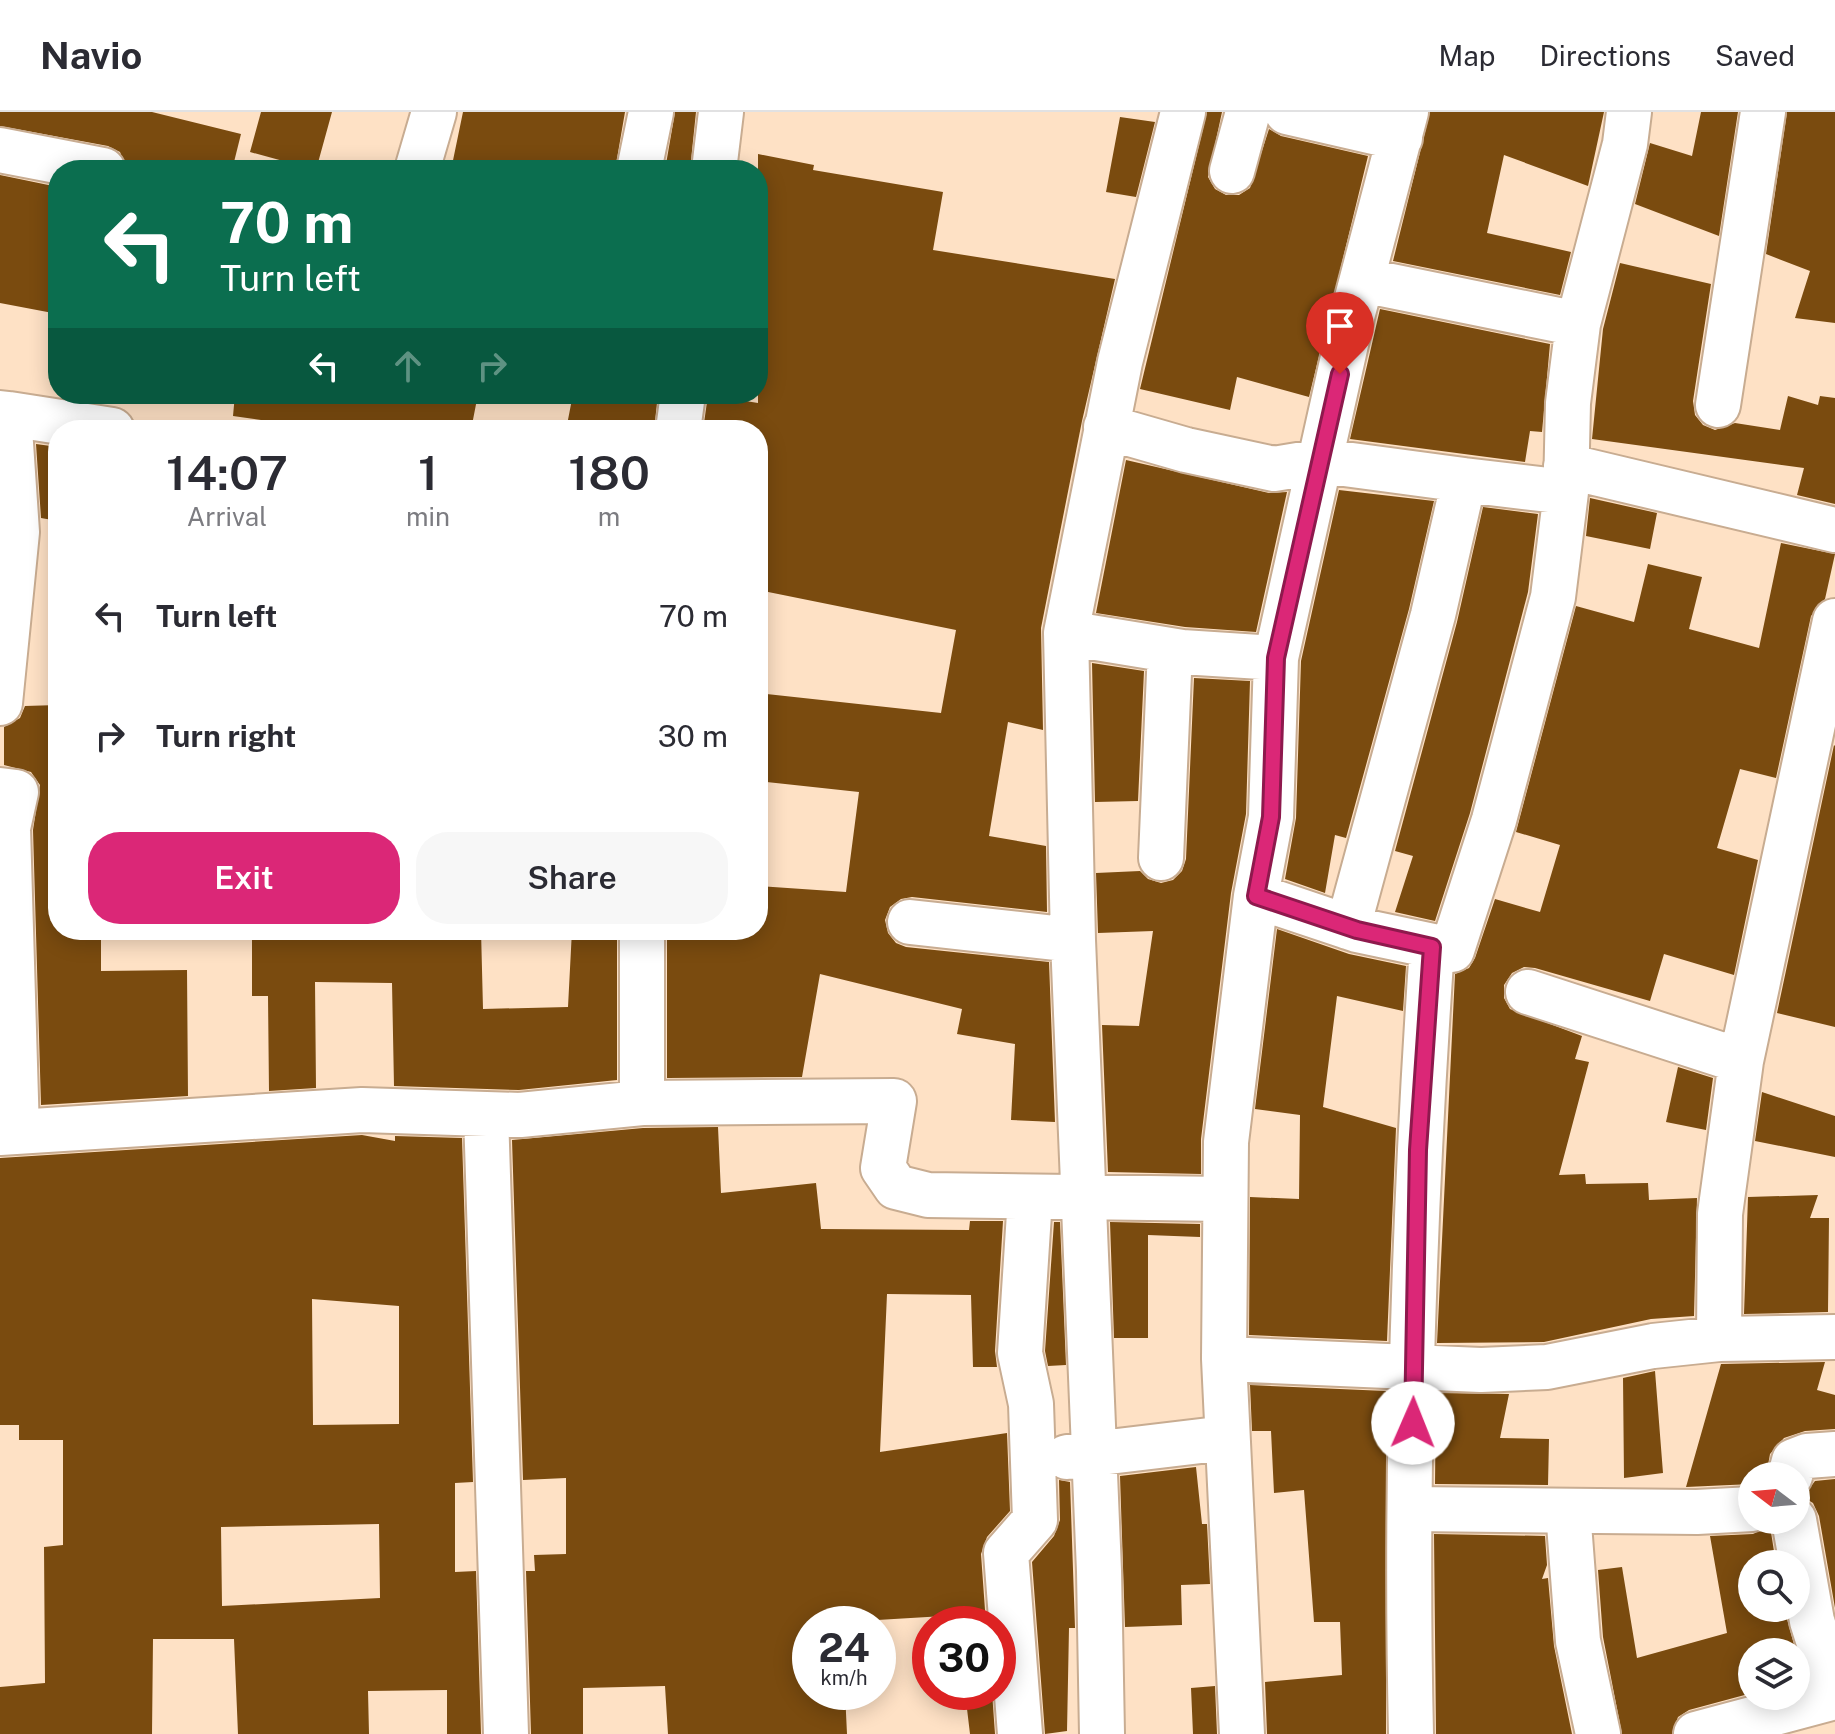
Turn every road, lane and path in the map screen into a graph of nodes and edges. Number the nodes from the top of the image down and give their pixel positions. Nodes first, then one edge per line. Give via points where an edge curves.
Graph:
1 (434, 112) edge
2 (651, 112) edge
3 (721, 112) edge
4 (1183, 112) edge
5 (1248, 112) edge
6 (1287, 112) edge
7 (1629, 112) edge
8 (1763, 112) edge
9 (1403, 125) edge
10 (0, 150) edge
11 (52, 160) edge
12 (420, 160) edge
13 (641, 160) edge
14 (715, 160) edge
15 (1232, 171) dead end
16 (1362, 280) junction
17 (1578, 324) junction
18 (1718, 405) dead end
19 (5, 414) edge
20 (48, 420) edge
21 (1106, 427) junction
22 (1322, 461) junction
23 (1566, 479) junction
24 (1464, 480) junction
25 (1835, 530) edge
26 (1835, 621) edge
27 (1066, 633) junction
28 (1170, 650) junction
29 (1276, 658) junction
30 (0, 703) edge
31 (0, 790) edge
32 (1161, 858) dead end
33 (1256, 896) junction
34 (5, 909) edge
35 (910, 922) dead end
36 (1348, 927) junction
37 (642, 940) edge
38 (1073, 940) junction
39 (1432, 947) junction
40 (1528, 992) dead end
41 (1741, 1061) junction
42 (642, 1103) junction
43 (486, 1114) junction
44 (9, 1132) edge
45 (1030, 1198) junction
46 (1225, 1199) junction
47 (1083, 1200) junction
48 (1835, 1337) edge
49 (1719, 1339) junction
50 (1224, 1359) junction
51 (1414, 1365) junction
52 (1226, 1438) junction
53 (1094, 1454) junction
54 (1835, 1454) edge
55 (1033, 1462) junction
56 (1794, 1462) edge
57 (1411, 1509) junction
58 (1738, 1510) edge
59 (1568, 1511) junction
60 (1796, 1534) edge
61 (1835, 1695) edge
62 (506, 1734) edge
63 (1020, 1734) edge
64 (1102, 1734) edge
65 (1242, 1734) edge
66 (1411, 1734) edge
67 (1598, 1734) edge
68 (1696, 1734) edge

1 - 12 street
2 - 13 street
3 - 14 street
4 - 21 street
5 - 15 street
6 - 9 street
7 - 17 street
8 - 18 street
9 - 16 street
10 - 11 street
16 - 17 street
16 - 22 street
17 - 23 street
19 - 20 street
19 - 30 street via 17,532
21 - 22 street via 1274,469
21 - 27 street
22 - 24 street
22 - 29 street
23 - 24 street
23 - 25 street
23 - 39 street via 1553,597 1494,820 1452,950
24 - 36 street
26 - 41 street
27 - 28 street
27 - 38 street
28 - 29 street
28 - 32 street
29 - 33 street via 1271,817
31 - 34 street via 16,792 8,828
33 - 36 street
33 - 46 street via 1226,1142
34 - 44 street
35 - 38 street
36 - 39 street
37 - 42 street
38 - 47 street
39 - 51 street via 1418,1150
40 - 41 street
41 - 49 street via 1720,1214
42 - 43 street
42 - 45 street via 894,1101 883,1168 896,1187 928,1195
43 - 44 street via 362,1110
43 - 62 street
45 - 47 street
45 - 55 street via 1020,1353 1031,1404
46 - 47 street
46 - 50 street
47 - 53 street
48 - 49 street
49 - 51 street via 1547,1367
50 - 51 street
50 - 52 street
51 - 57 street
52 - 53 street
52 - 65 street
53 - 55 street
53 - 64 street
54 - 56 street
55 - 63 street via 1035,1520 1006,1553
57 - 59 street
57 - 66 street
58 - 59 street
59 - 67 street via 1578,1641
60 - 61 street via 1812,1621
61 - 68 street

